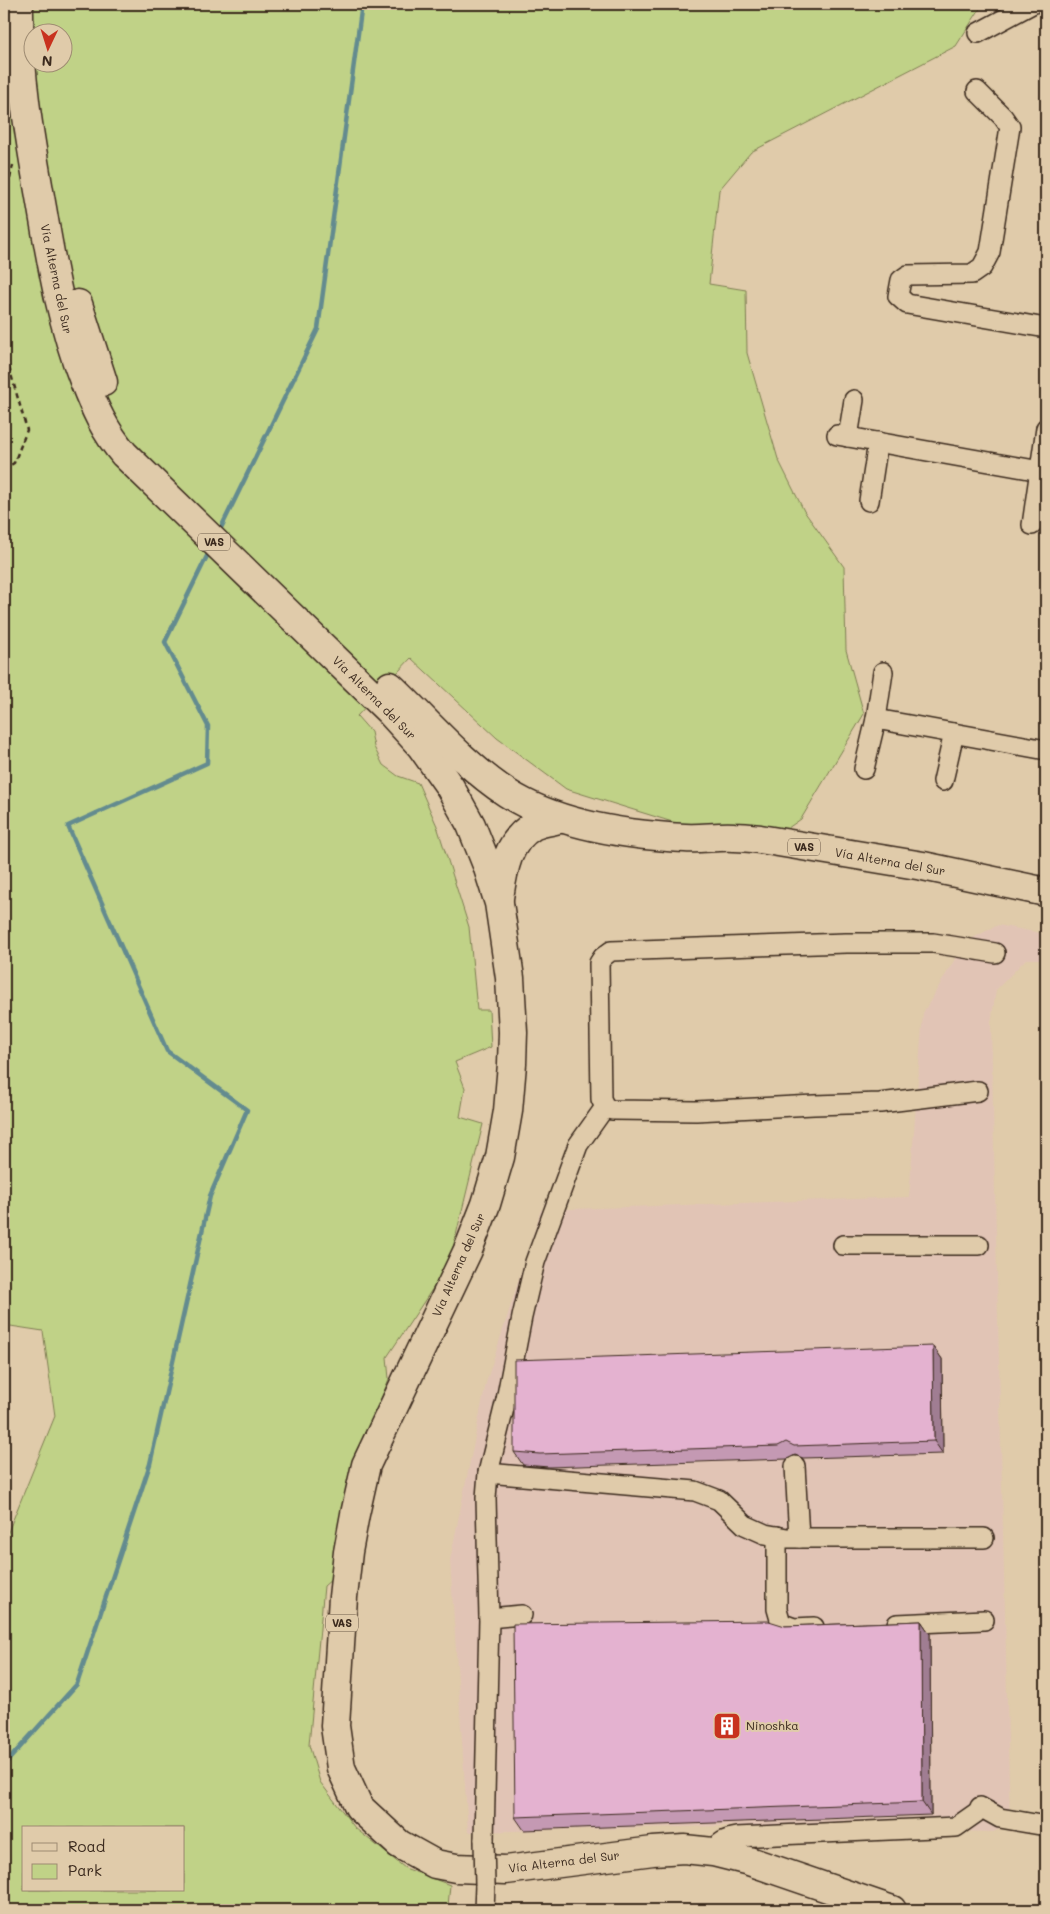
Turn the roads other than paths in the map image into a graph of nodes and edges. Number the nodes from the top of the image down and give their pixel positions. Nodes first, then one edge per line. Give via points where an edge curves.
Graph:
1 (19, 4) edge
2 (36, 4) edge
3 (1032, 4) edge
4 (35, 22) edge
5 (978, 33) dead end
6 (32, 74) edge
7 (977, 91) dead end
8 (1046, 328) edge
9 (854, 400) dead end
10 (1046, 428) edge
11 (878, 442) junction
12 (1043, 472) edge
13 (869, 501) dead end
14 (1032, 526) dead end
15 (884, 672) dead end
16 (396, 704) junction
17 (876, 719) junction
18 (954, 733) junction
19 (1046, 750) edge
20 (864, 769) dead end
21 (943, 781) dead end
22 (560, 819) junction
23 (686, 839) junction
24 (1046, 892) edge
25 (499, 903) junction
26 (1046, 908) edge
27 (995, 953) dead end
28 (978, 1091) dead end
29 (605, 1107) junction
30 (979, 1244) dead end
31 (843, 1245) dead end
32 (796, 1466) dead end
33 (488, 1473) junction
34 (777, 1536) junction
35 (799, 1538) junction
36 (984, 1538) dead end
37 (522, 1615) dead end
38 (489, 1618) junction
39 (984, 1620) dead end
40 (880, 1625) edge
41 (832, 1626) edge
42 (1046, 1826) edge
43 (713, 1852) junction
44 (484, 1910) edge
45 (892, 1910) edge

1 - 6 highway, Vía Alterna del Sur / VAS via 19,34
2 - 4 highway
3 - 5 lane
6 - 16 highway, Vía Alterna del Sur / VAS via 74,290 102,380 119,417 146,451
6 - 16 highway, Vía Alterna del Sur / VAS via 29,136 58,300 71,348 94,406 112,440
7 - 8 lane via 1010,127 990,252 982,267 972,274 908,275 901,280 898,296 906,304
9 - 11 lane via 842,436
10 - 12 lane
11 - 12 lane
11 - 13 lane
12 - 14 lane
15 - 17 lane
16 - 22 highway, Vía Alterna del Sur / VAS via 506,792
16 - 25 highway, Vía Alterna del Sur / VAS via 450,787 474,833
17 - 18 lane
17 - 20 lane
18 - 19 lane
18 - 21 lane
22 - 23 highway, Vía Alterna del Sur / VAS
22 - 25 highway via 534,826 512,845
23 - 24 highway, Vía Alterna del Sur / VAS via 760,839 922,866
23 - 26 highway via 714,848 915,880
25 - 43 highway, Vía Alterna del Sur / VAS via 510,978 513,1032 508,1110 500,1157 468,1250 366,1465 353,1523 343,1597 335,1726 341,1768 359,1806 399,1844 435,1864 506,1870 652,1850
27 - 29 lane via 933,943 611,951 599,963 601,1099
28 - 29 lane via 880,1103 696,1111 612,1110
29 - 33 lane via 578,1145 535,1262
30 - 31 lane
32 - 35 lane
33 - 34 lane via 695,1491 719,1500 745,1525
33 - 38 lane
34 - 35 lane
34 - 41 lane via 777,1609 781,1623 794,1628
35 - 36 lane
37 - 38 lane
38 - 44 lane, bridge
39 - 40 lane
42 - 43 lane via 1000,1818 978,1810 956,1826 736,1837 725,1840
43 - 45 highway, Vía Alterna del Sur / VAS via 749,1861

